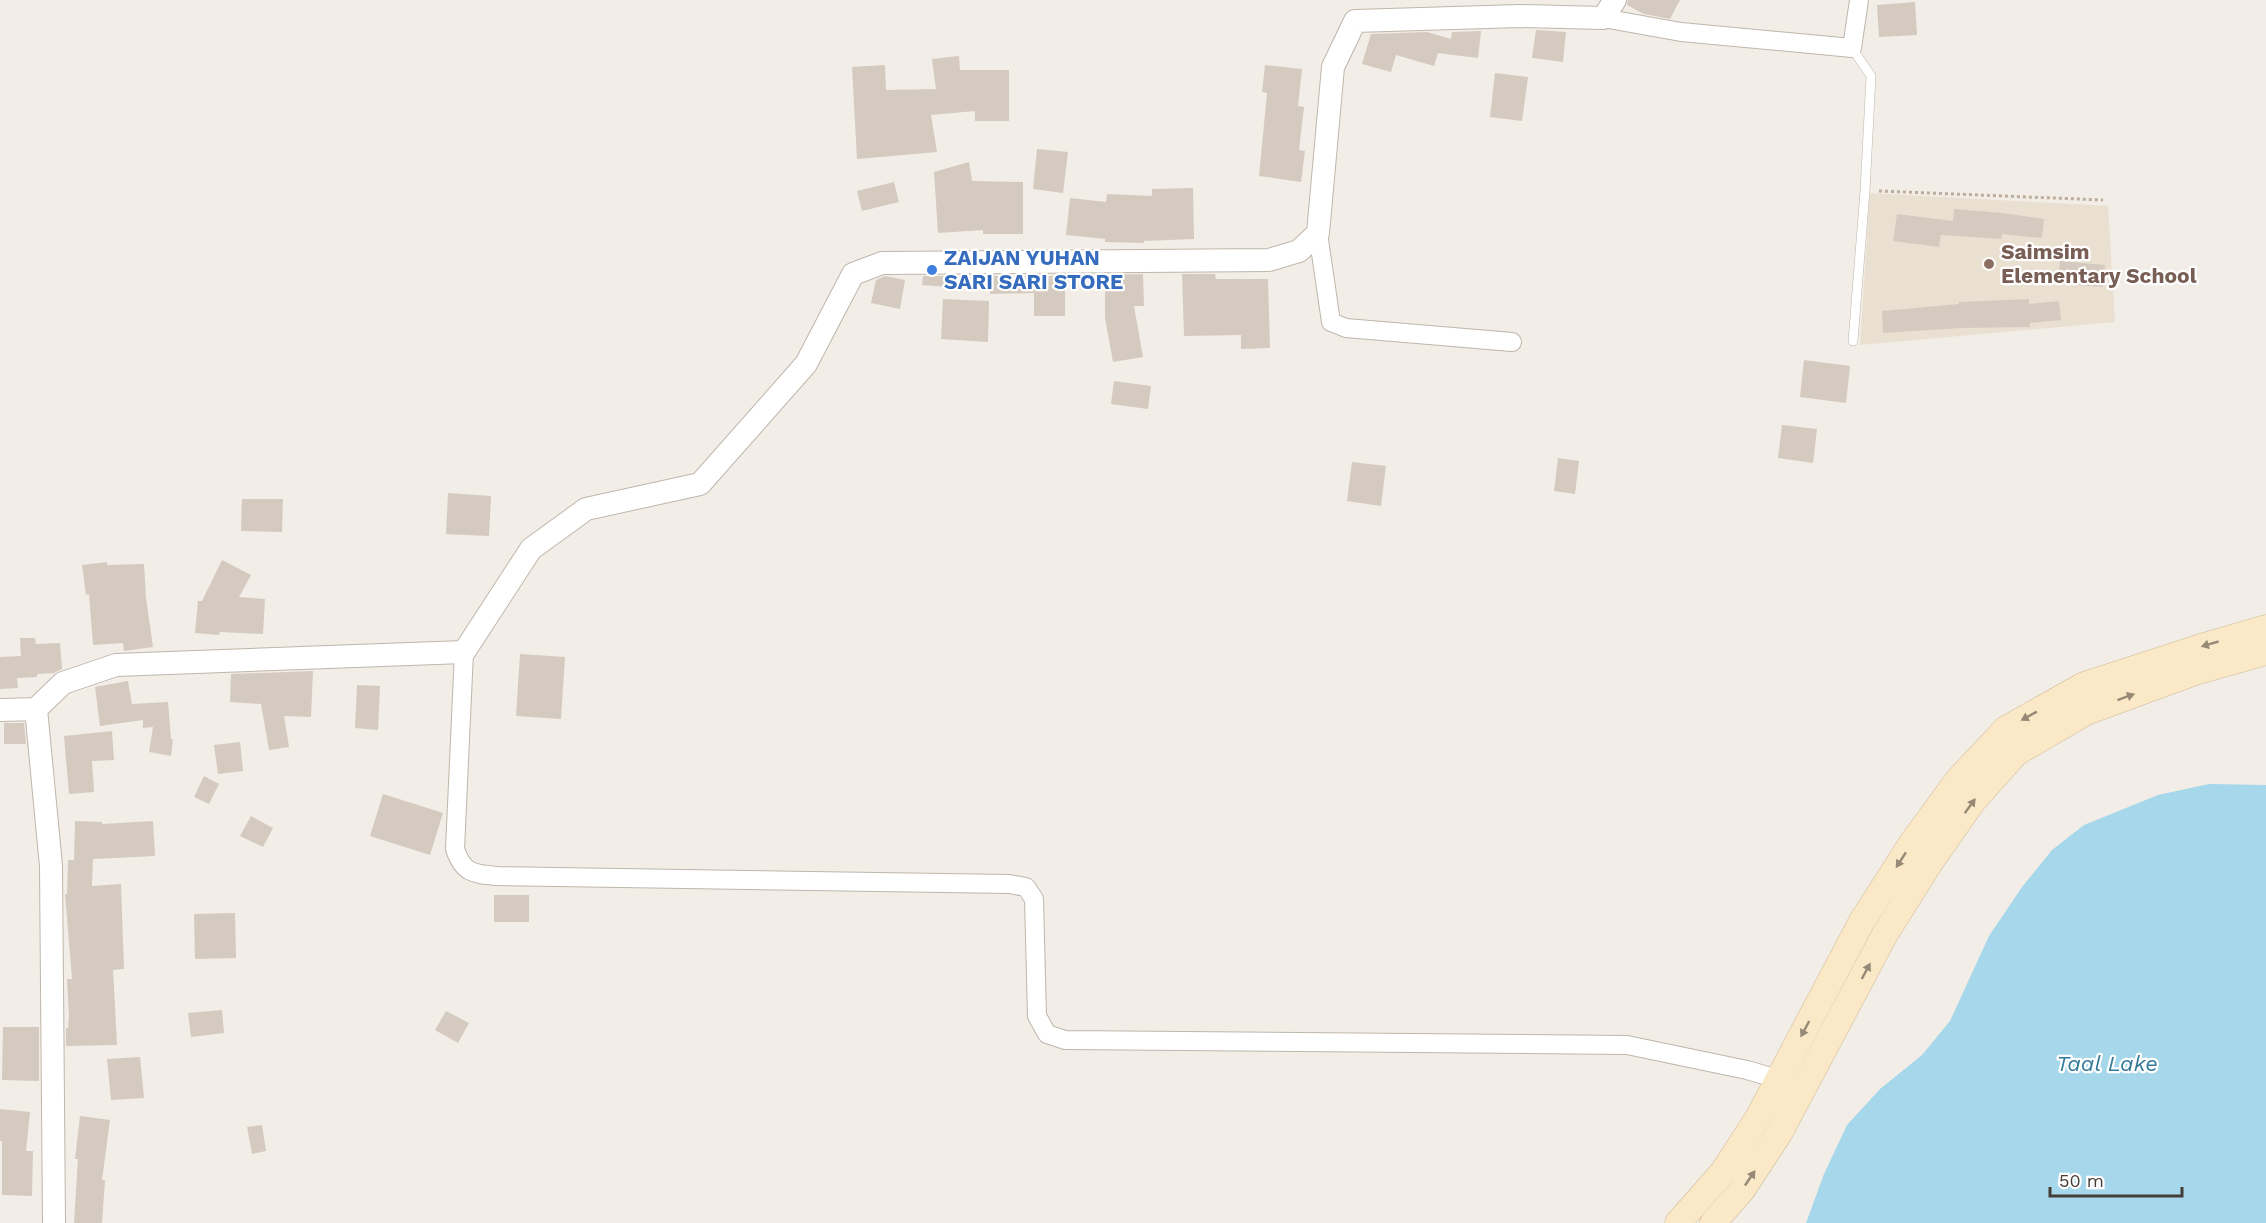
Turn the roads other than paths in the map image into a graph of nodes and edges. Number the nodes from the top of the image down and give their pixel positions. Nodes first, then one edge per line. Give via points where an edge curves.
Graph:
1 (1859, 0) edge
2 (1609, 9) edge
3 (1852, 48) junction
4 (1318, 233) junction
5 (1853, 340) dead end
6 (1512, 342) dead end
7 (2266, 628) edge
8 (464, 652) junction
9 (2266, 652) edge
10 (36, 709) junction
11 (0, 710) edge
12 (1780, 1078) junction
13 (1803, 1089) junction
14 (54, 1223) edge
15 (1678, 1223) edge
16 (1713, 1223) edge

1 - 3 street
2 - 3 street via 1681,33
2 - 4 street via 1355,21 1333,66
3 - 5 lane via 1871,76
4 - 6 street via 1331,322 1346,328
4 - 8 street via 1299,251 1269,260 882,263 853,274 806,364 700,484 586,509 531,549
7 -> 12 main road via 2084,685 2006,729 1958,780 1912,843 1862,921
8 - 10 street via 116,665 63,682
8 - 12 street via 455,849 460,862 474,874 1026,887 1034,899 1037,1016 1047,1034 1065,1040 1627,1045
13 -> 9 main road via 1885,934 1931,861 1973,801 2016,753 2086,712 2196,672
10 - 11 street
10 - 14 street via 51,866
12 - 13 street
12 - 15 main road via 1724,1172
16 -> 13 main road via 1742,1190

